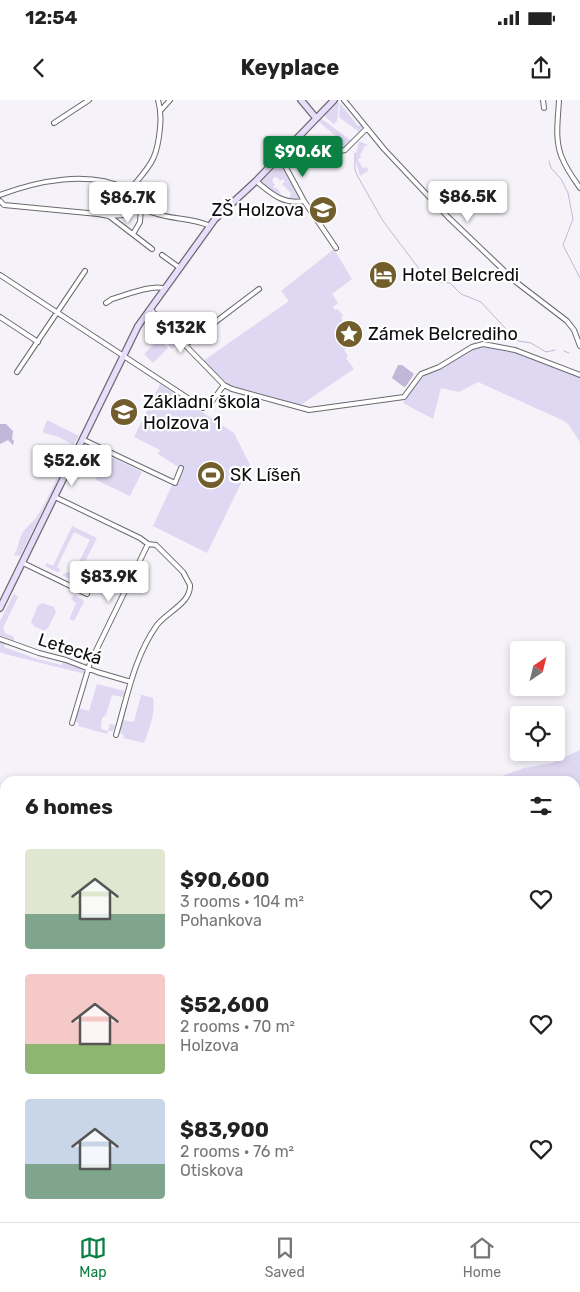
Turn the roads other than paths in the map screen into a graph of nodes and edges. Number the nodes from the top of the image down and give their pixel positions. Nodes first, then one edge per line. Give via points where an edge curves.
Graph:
1 (89, 100) edge
2 (158, 100) edge
3 (170, 100) edge
4 (300, 100) edge
5 (334, 100) edge
6 (344, 100) edge
7 (544, 100) edge
8 (558, 100) edge
9 (544, 108) dead end
10 (161, 110) junction
11 (316, 118) junction
12 (54, 122) dead end
13 (367, 128) junction
14 (278, 158) junction
15 (284, 164) junction
16 (256, 181) junction
17 (580, 188) edge
18 (129, 191) junction
19 (0, 195) edge
20 (0, 201) edge
21 (304, 201) junction
22 (140, 207) junction
23 (109, 216) junction
24 (210, 226) junction
25 (133, 234) junction
26 (152, 248) dead end
27 (336, 248) dead end
28 (162, 255) dead end
29 (180, 268) junction
30 (86, 271) dead end
31 (0, 275) edge
32 (165, 289) junction
33 (259, 289) dead end
34 (106, 303) dead end
35 (150, 309) junction
36 (58, 312) junction
37 (0, 317) edge
38 (38, 342) junction
39 (185, 345) junction
40 (580, 346) edge
41 (125, 356) junction
42 (17, 372) dead end
43 (580, 375) edge
44 (224, 385) junction
45 (84, 440) junction
46 (181, 468) dead end
47 (56, 497) junction
48 (148, 544) junction
49 (23, 563) junction
50 (87, 594) dead end
51 (0, 608) edge
52 (0, 639) edge
53 (88, 669) junction
54 (132, 682) junction
55 (72, 723) dead end
56 (116, 735) dead end

1 - 12 street
2 - 10 street
3 - 10 street
4 - 11 street
5 - 11 street
6 - 13 street
7 - 9 street
8 - 17 street via 559,149
10 - 18 street via 155,156
11 - 14 street
13 - 15 street via 345,150
13 - 40 street via 463,231 522,287 567,321
14 - 15 street
14 - 16 street
15 - 21 street
16 - 21 street via 287,202
16 - 24 street
18 - 19 street via 97,180 71,179
18 - 22 street
20 - 23 street via 4,205
21 - 27 street
22 - 23 street via 125,215
22 - 24 street via 156,214
22 - 25 street via 140,222
23 - 25 street
24 - 29 street
25 - 26 street
28 - 29 street
29 - 32 street
30 - 36 street
31 - 36 street
32 - 34 street via 154,287
32 - 35 street
33 - 39 street
35 - 39 street
35 - 41 street via 138,326
36 - 38 street
36 - 41 street
37 - 38 street
38 - 42 street
39 - 44 street
41 - 44 street via 203,408
41 - 45 street
43 - 44 street via 515,350 483,344 421,374 400,398 309,410
45 - 46 street via 175,483
45 - 47 street
47 - 48 street
47 - 49 street
48 - 53 street
48 - 54 street via 155,544 185,575 190,591 186,600 155,628
49 - 50 street
49 - 51 street
52 - 53 street, Letecká
53 - 54 street, Letecká
53 - 55 street
54 - 56 street

